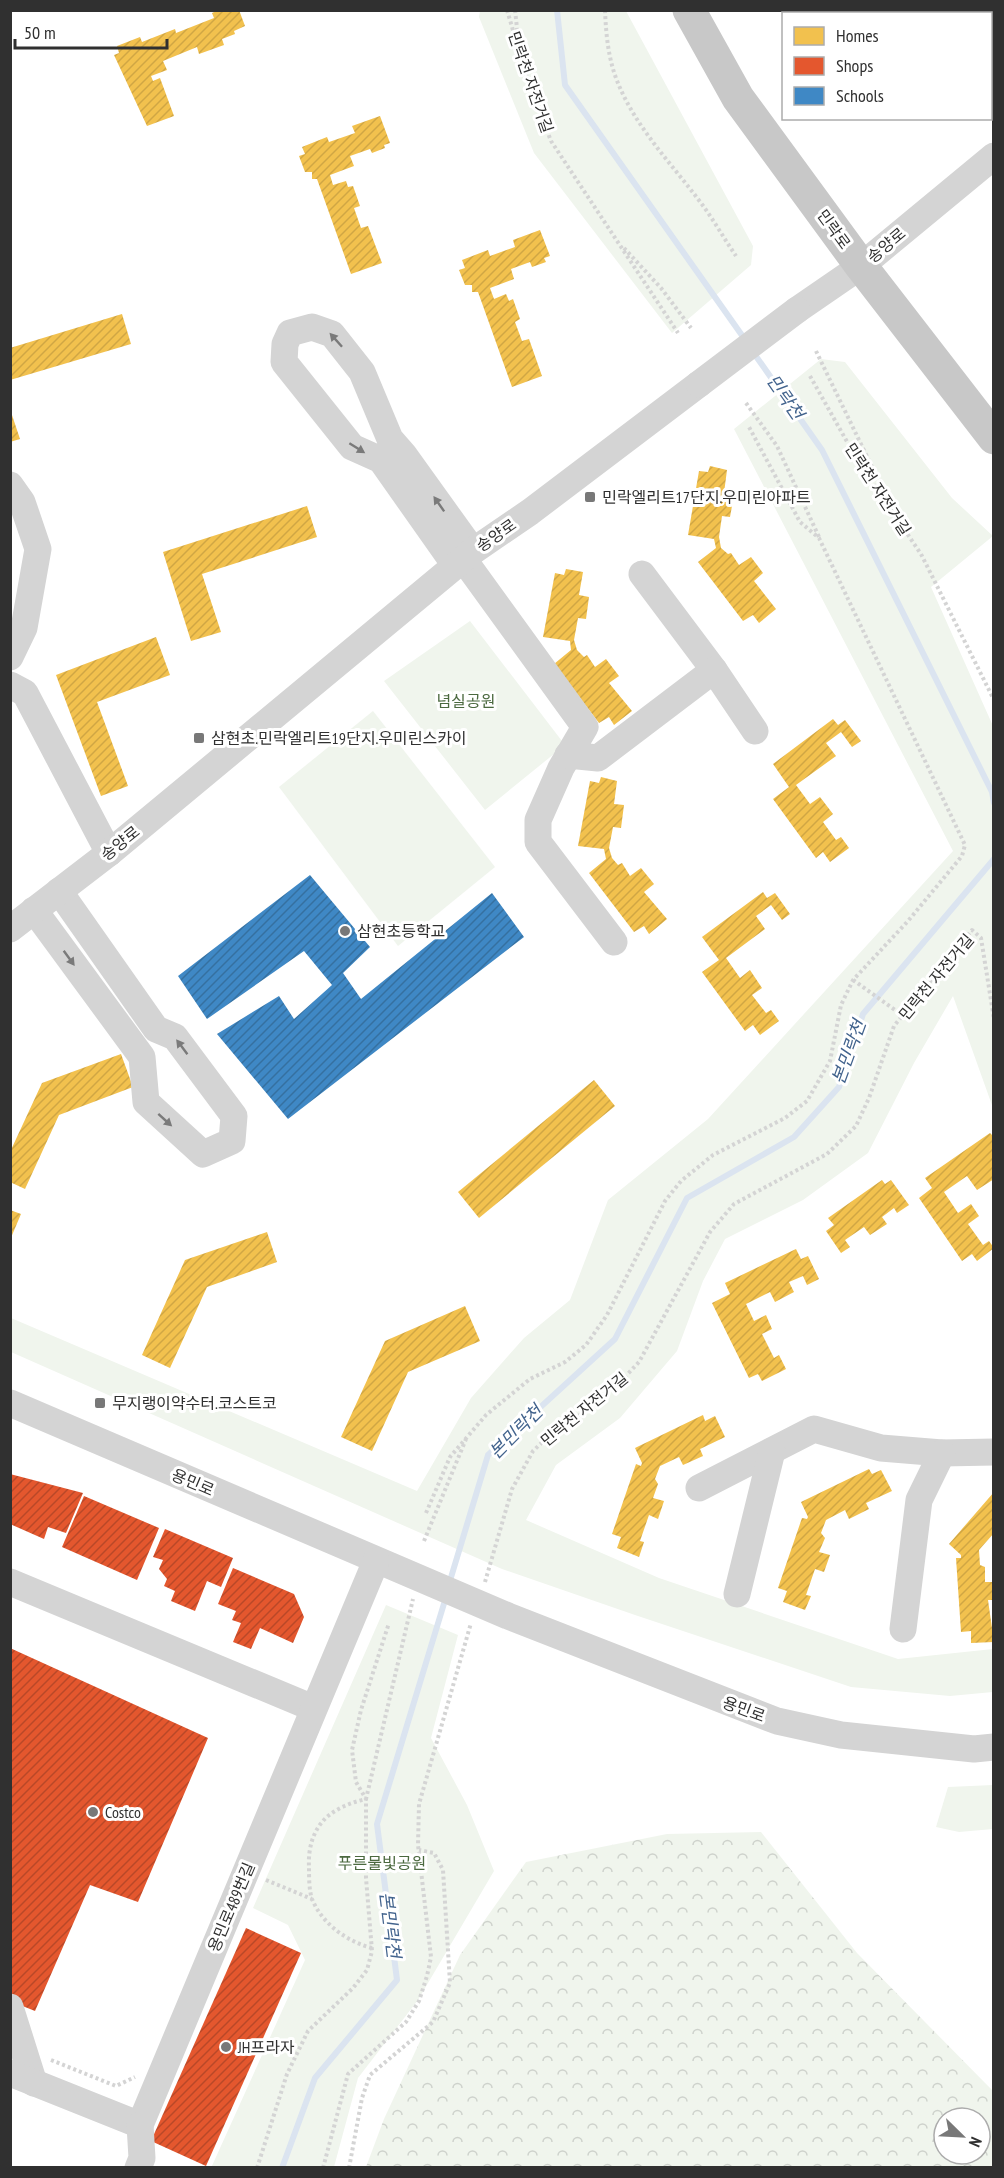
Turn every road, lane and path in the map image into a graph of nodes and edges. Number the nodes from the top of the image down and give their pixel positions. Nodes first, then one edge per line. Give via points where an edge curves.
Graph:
1 (507, 10) edge
2 (515, 10) edge
3 (605, 10) edge
4 (689, 10) edge
5 (521, 59) junction
6 (993, 156) edge
7 (615, 239) junction
8 (736, 256) dead end
9 (861, 266) junction
10 (691, 328) dead end
11 (678, 333) dead end
12 (816, 351) dead end
13 (810, 376) dead end
14 (746, 403) dead end
15 (750, 427) dead end
16 (993, 438) edge
17 (10, 485) edge
18 (893, 512) junction
19 (819, 538) junction
20 (464, 559) junction
21 (642, 574) dead end
22 (10, 657) edge
23 (714, 670) junction
24 (10, 685) edge
25 (993, 700) edge
26 (756, 731) dead end
27 (568, 755) junction
28 (109, 853) junction
29 (59, 891) junction
30 (34, 910) junction
31 (10, 929) edge
32 (614, 942) dead end
33 (853, 980) junction
34 (991, 1001) edge
35 (902, 1015) junction
36 (993, 1019) edge
37 (10, 1403) edge
38 (467, 1435) junction
39 (772, 1451) junction
40 (993, 1452) edge
41 (942, 1453) junction
42 (699, 1488) dead end
43 (426, 1513) dead end
44 (424, 1541) dead end
45 (376, 1561) junction
46 (418, 1579) junction
47 (10, 1582) edge
48 (737, 1594) dead end
49 (466, 1599) junction
50 (389, 1623) dead end
51 (903, 1629) dead end
52 (313, 1708) junction
53 (993, 1747) edge
54 (366, 1799) junction
55 (418, 1850) junction
56 (246, 1872) junction
57 (312, 1899) junction
58 (372, 1948) junction
59 (10, 2007) edge
60 (47, 2059) dead end
61 (139, 2067) dead end
62 (22, 2078) edge
63 (140, 2125) junction
64 (138, 2168) edge
65 (257, 2168) edge
66 (323, 2168) edge
67 (349, 2168) edge

1 - 5 path, 민락천 자전거길
2 - 5 path
3 - 8 path via 607,46 630,105
4 - 9 main road, 민락로 via 738,98
5 - 7 path, 민락천 자전거길 via 552,141
6 - 9 street, 송양로
7 - 10 path via 661,288
7 - 11 path, 민락천 자전거길
9 - 16 main road, 민락로
9 - 20 street, 송양로, bridge
12 - 18 path
13 - 18 path, 민락천 자전거길 via 859,463
14 - 19 path via 777,446
15 - 19 path via 800,522
17 - 22 street via 22,502 39,549 24,628
18 - 25 path, 민락천 자전거길 via 921,554
19 - 33 path via 965,845 962,856
20 -> 20 street via 404,454 390,439 362,372 332,334 312,327 290,333 284,362 352,447 381,460
20 - 27 street via 585,727
20 - 28 street, 송양로
21 - 23 street
23 - 26 street
23 - 27 street via 598,758
24 - 28 street via 25,693
27 - 32 street via 538,820 538,842
28 - 29 street, 송양로
29 - 30 street, 송양로
30 -> 29 street via 142,1057 146,1102 203,1154 232,1141 234,1116 175,1037 156,1029
30 - 31 street, 송양로
33 - 35 path
33 - 38 path via 841,1005 830,1060 807,1101 785,1118 713,1155 681,1180 665,1200 607,1315 586,1345 565,1362 506,1396
34 - 35 path, 민락천 자전거길 via 981,938 972,930
34 - 36 path, 민락천 자전거길
35 - 49 path, 민락천 자전거길 via 894,1026 856,1126 827,1154 734,1204 710,1232 639,1362 614,1388 533,1451 512,1489 495,1551
37 - 45 street, 용민로
38 - 43 path via 450,1457
38 - 44 path
39 - 41 street via 814,1429 881,1448
39 - 42 street
39 - 48 street
40 - 41 street
41 - 51 street via 919,1500
45 - 46 street, 용민로
45 - 52 street, 용민로489번길
46 - 49 street, 용민로
46 - 54 path
47 - 52 street
49 - 53 street, 용민로 via 777,1721 841,1735 974,1749
49 - 55 path, 민락천 자전거길 via 419,1804
50 - 54 path via 352,1750 356,1782
52 - 56 street, 용민로489번길
54 - 57 path via 328,1816 310,1841
54 - 58 path via 366,1878
55 - 66 path, 민락천 자전거길 via 431,1957 419,2001 406,2022 348,2074
55 - 67 path via 434,1853 443,1870 450,1983 433,2022 370,2075
56 - 57 path
56 - 63 street, 용민로489번길
57 - 58 path via 334,1928 359,1945
58 - 65 path via 367,1970 308,2031 287,2074
59 - 62 street
60 - 61 path via 116,2086 134,2078
62 - 63 street
63 - 64 street via 142,2158

